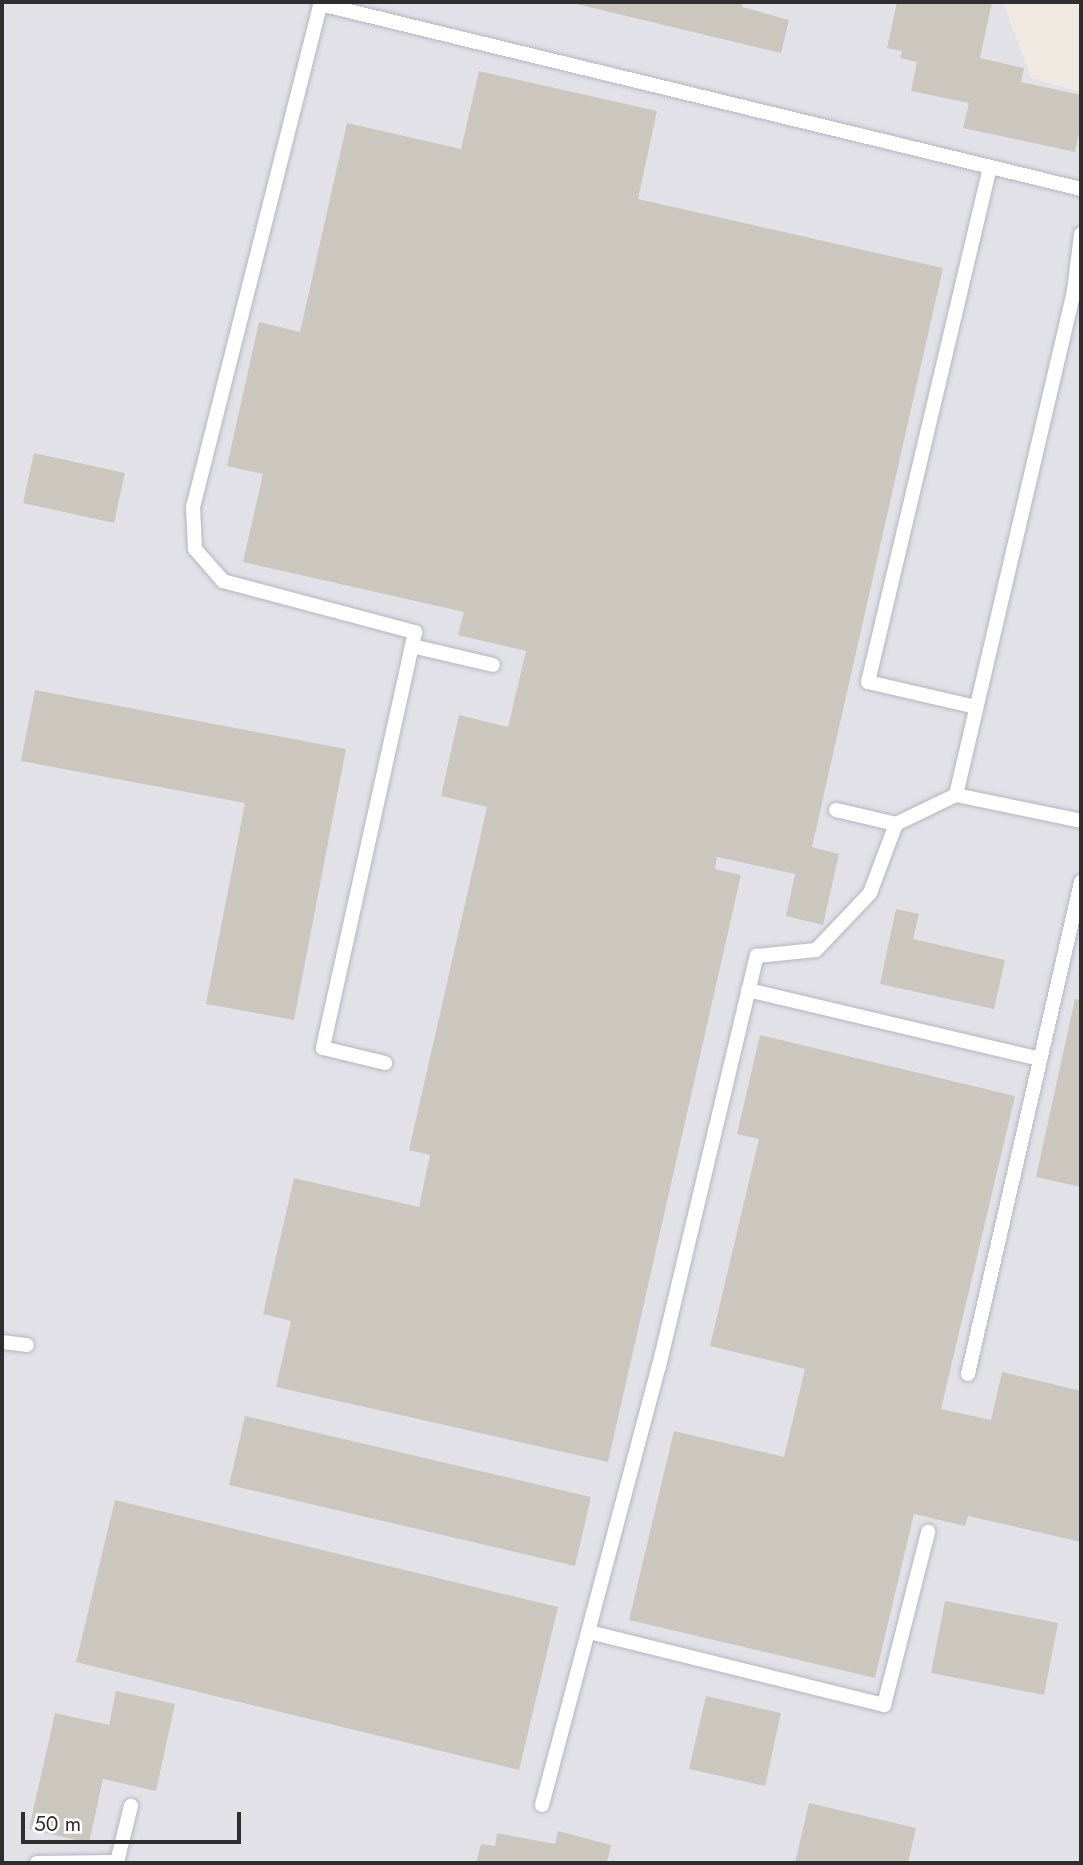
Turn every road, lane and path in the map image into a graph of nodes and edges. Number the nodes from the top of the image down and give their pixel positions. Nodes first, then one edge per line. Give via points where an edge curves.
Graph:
1 (321, 3) edge
2 (990, 167) junction
3 (1081, 189) edge
4 (1081, 234) edge
5 (1080, 261) edge
6 (412, 646) junction
7 (493, 665) dead end
8 (976, 706) junction
9 (956, 795) junction
10 (836, 810) dead end
11 (1081, 821) edge
12 (896, 824) junction
13 (1081, 881) edge
14 (748, 990) junction
15 (1040, 1059) junction
16 (385, 1063) dead end
17 (2, 1342) edge
18 (27, 1345) dead end
19 (968, 1374) dead end
20 (928, 1532) dead end
21 (589, 1632) junction
22 (542, 1805) dead end
23 (131, 1806) dead end
24 (37, 1863) edge

1 - 2 lane
1 - 6 lane via 193,507 195,549 223,581 415,632
2 - 3 lane
2 - 8 lane via 868,682
4 - 5 lane
5 - 8 lane
6 - 7 lane
6 - 16 lane via 323,1048
8 - 9 lane
9 - 11 lane
9 - 12 lane
10 - 12 lane
12 - 14 lane via 870,893 816,950 757,956
13 - 15 lane
14 - 15 lane
14 - 21 lane via 659,1366
15 - 19 lane
17 - 18 lane
20 - 21 lane via 884,1705
21 - 22 lane
23 - 24 lane via 117,1862

